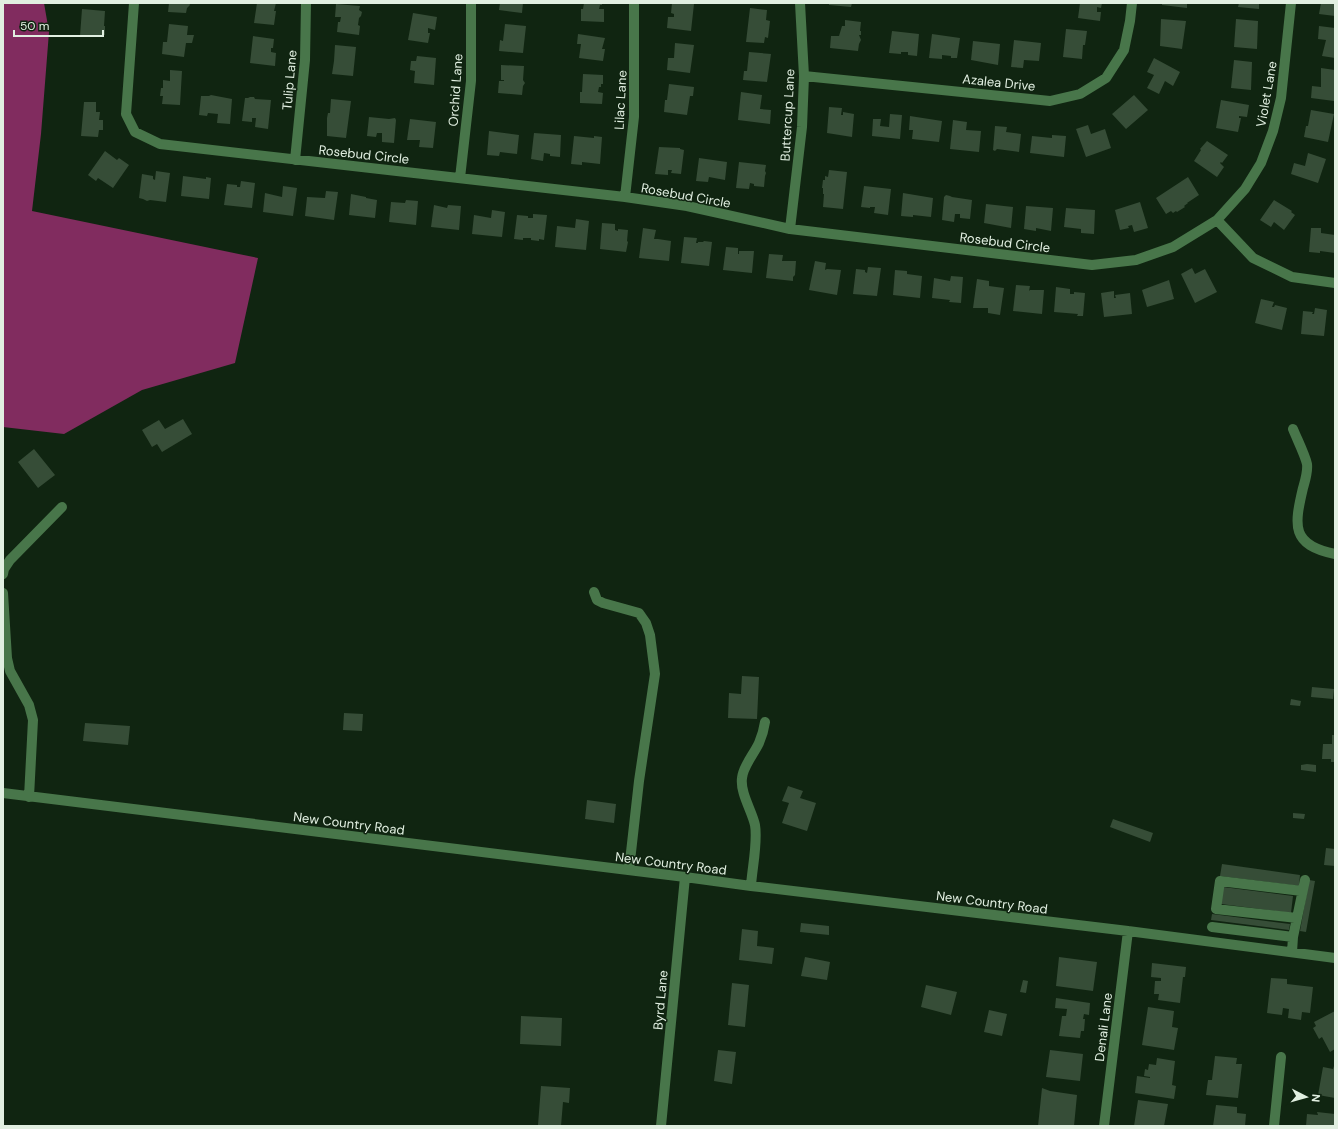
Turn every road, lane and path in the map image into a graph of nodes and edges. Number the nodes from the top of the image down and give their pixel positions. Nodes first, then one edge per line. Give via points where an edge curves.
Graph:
1 (134, 3) edge
2 (306, 3) edge
3 (471, 3) edge
4 (634, 3) edge
5 (800, 3) edge
6 (1132, 3) edge
7 (1291, 3) edge
8 (804, 76) junction
9 (295, 160) junction
10 (460, 178) junction
11 (625, 197) junction
12 (1217, 220) junction
13 (790, 229) junction
14 (1335, 283) edge
15 (1293, 429) dead end
16 (62, 507) dead end
17 (1335, 554) edge
18 (3, 574) edge
19 (594, 592) dead end
20 (3, 593) edge
21 (765, 722) dead end
22 (3, 793) edge
23 (29, 797) junction
24 (629, 870) junction
25 (684, 877) junction
26 (1304, 880) dead end
27 (751, 886) junction
28 (1302, 891) junction
29 (1297, 918) junction
30 (1212, 927) dead end
31 (1128, 931) junction
32 (1293, 937) junction
33 (1292, 952) junction
34 (1335, 958) edge
35 (1281, 1057) dead end
36 (662, 1126) edge
37 (1104, 1126) edge
38 (1274, 1126) edge

1 - 9 street, Rosebud Circle via 126,114 136,132 160,144
2 - 9 street, Tulip Lane via 305,60
3 - 10 street, Orchid Lane via 471,81
4 - 11 street, Lilac Lane via 634,117
5 - 8 street, Buttercup Lane
6 - 8 street, Azalea Drive via 1124,50 1106,78 1080,94 1050,101
7 - 12 street, Violet Lane via 1281,98 1274,131 1261,163 1245,189
8 - 13 street, Buttercup Lane via 802,127
9 - 10 street, Rosebud Circle
10 - 11 street, Rosebud Circle
11 - 13 street, Rosebud Circle via 687,206
12 - 13 street, Rosebud Circle via 1173,246 1136,260 1092,265
12 - 14 street via 1253,258 1292,277
15 - 17 street via 1307,464 1297,511 1297,529 1304,541 1319,551
16 - 18 street via 10,560
19 - 24 street via 597,600 642,616 650,635 653,655 655,674
20 - 23 street via 10,671 29,705 33,720
21 - 27 street via 759,742 742,777 755,827
22 - 23 street, New Country Road
23 - 24 street, New Country Road
24 - 25 street, New Country Road
25 - 27 street, New Country Road
25 - 36 street, Byrd Lane
26 - 28 street
27 - 31 street, New Country Road
28 - 29 street
28 - 29 street via 1220,881 1216,909
29 - 32 street
30 - 32 street
31 - 33 street, New Country Road
31 - 37 street, Denali Lane
32 - 33 street
33 - 34 street, New Country Road
35 - 38 street

